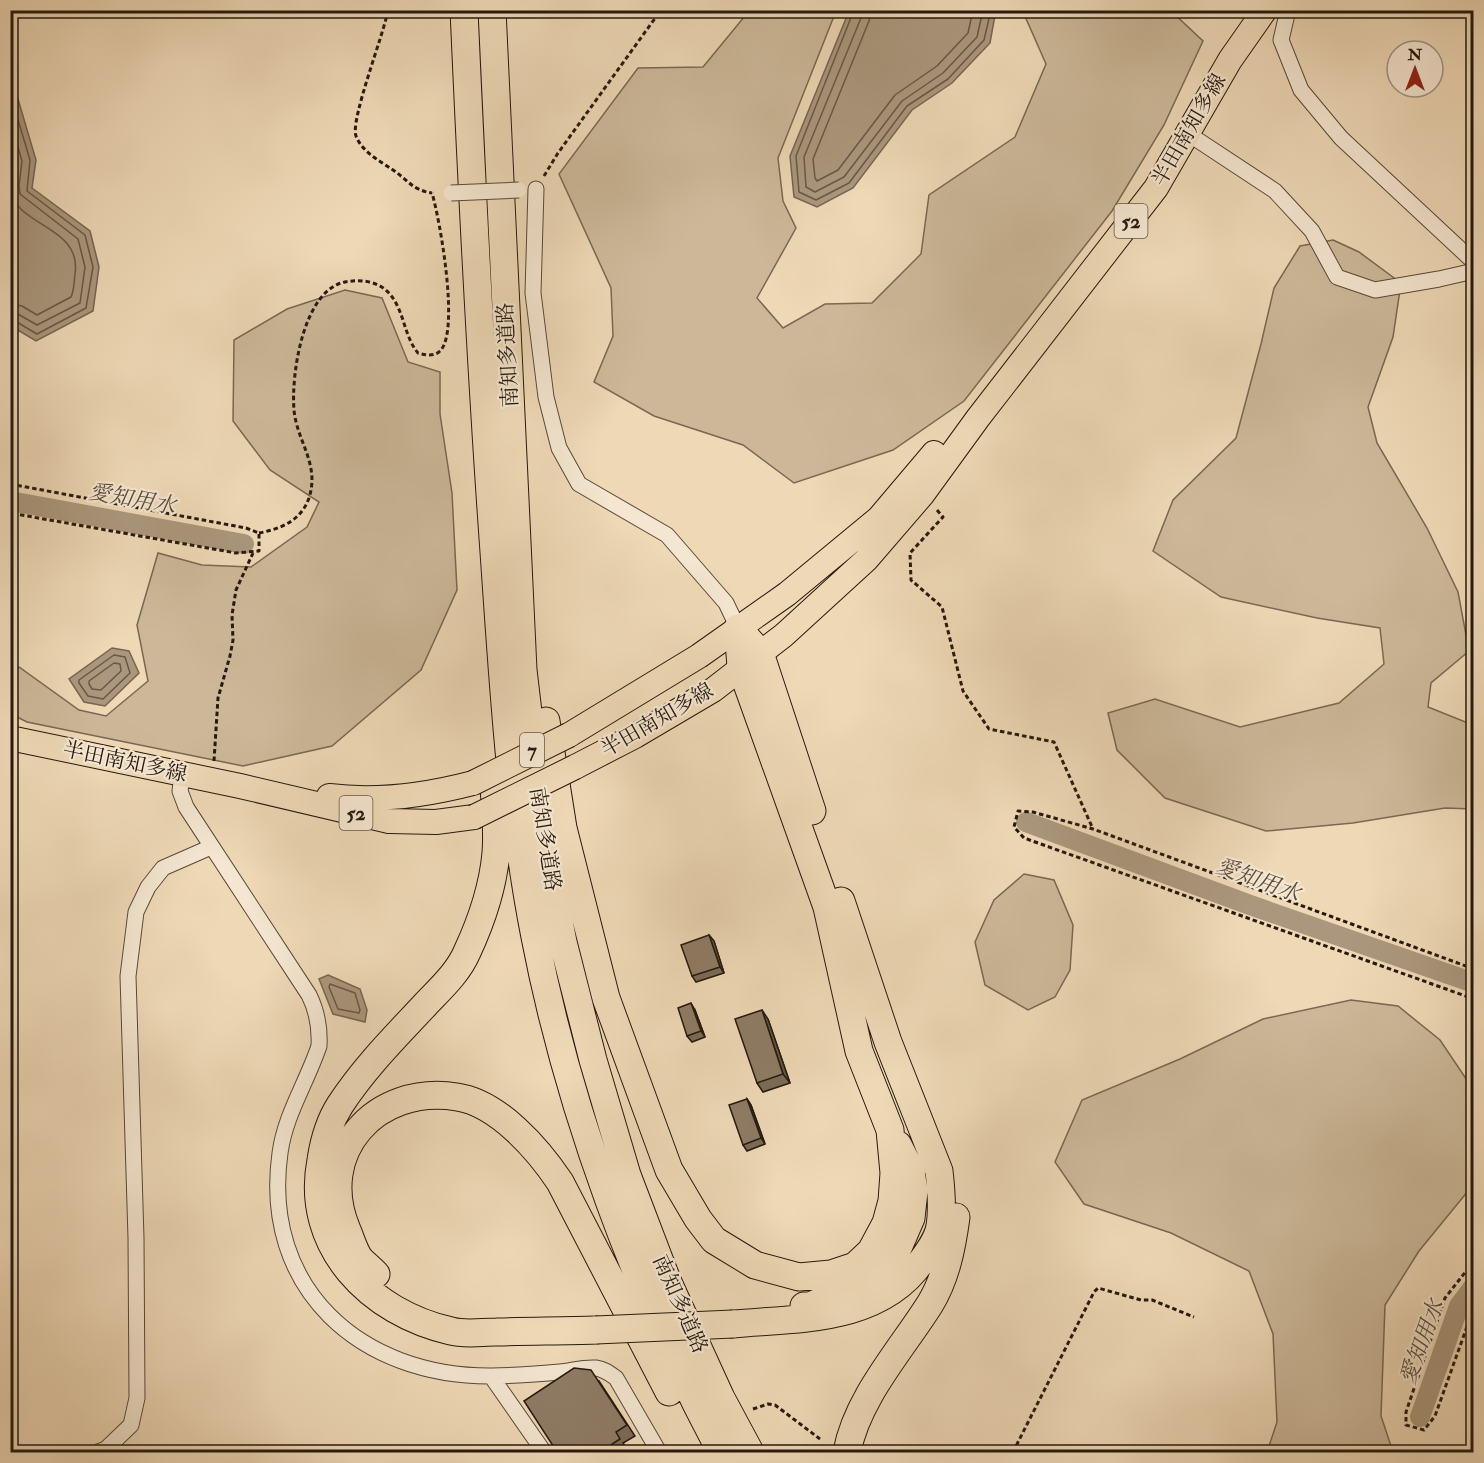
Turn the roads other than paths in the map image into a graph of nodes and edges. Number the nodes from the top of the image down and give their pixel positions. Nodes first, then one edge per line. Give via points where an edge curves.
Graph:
1 (464, 10) edge
2 (492, 10) edge
3 (1265, 10) edge
4 (1288, 10) edge
5 (1187, 133) junction
6 (536, 189) road end
7 (519, 190) dead end
8 (451, 193) road end
9 (1473, 262) edge
10 (1473, 271) edge
11 (978, 418) junction
12 (487, 451) junction
13 (738, 628) junction
14 (751, 660) junction
15 (523, 670) junction
16 (10, 738) edge
17 (182, 775) junction
18 (240, 786) junction
19 (211, 847) junction
20 (920, 1121) junction
21 (890, 1130) junction
22 (732, 1318) junction
23 (595, 1323) junction
24 (491, 1376) junction
25 (98, 1452) edge
26 (544, 1452) edge
27 (659, 1452) edge
28 (704, 1452) edge
29 (721, 1452) edge
30 (750, 1452) edge
31 (847, 1452) edge

1 - 12 highway, 南知多道路 / 7
2 - 15 highway, 南知多道路 / 7
3 - 5 main road, 半田南知多線 / 52
4 - 9 street via 1281,40 1300,90 1341,138
5 - 10 street via 1275,191 1312,231 1337,277 1375,290
5 - 11 main road, 半田南知多線 / 52 via 1156,188
6 - 13 street via 533,293 546,397 559,448 579,484 667,535 726,603
7 - 8 street, bridge
11 - 13 main road, 半田南知多線 / 52 via 940,447 879,518 787,594
11 - 14 main road, 半田南知多線 / 52 via 922,495 866,560
12 - 23 highway via 473,474 494,762 496,853 489,890 466,955 451,978 379,1055 340,1104 329,1126 318,1172 318,1202 338,1257 356,1280 386,1306 422,1324 454,1332
12 - 29 highway, 南知多道路 / 7 via 515,821 535,939 566,1069 603,1184 667,1346
13 - 14 highway
13 - 18 main road, 半田南知多線 / 52, bridge via 569,735 473,783 437,792 342,798
14 - 18 main road, 半田南知多線 / 52, bridge via 713,690 635,736 474,817 436,822 389,821
14 - 20 highway
14 - 21 highway via 827,907 859,1051
15 - 21 highway via 541,690 563,828 606,998 669,1170 714,1240 755,1264 799,1277 831,1274 855,1266 871,1251 892,1201
15 - 30 highway, 南知多道路 / 7 via 543,839 592,1060 627,1175 667,1280
16 - 17 main road, 半田南知多線 / 52
17 - 18 main road, 半田南知多線 / 52
17 - 19 street via 180,791 186,807
19 - 24 street via 315,1007 319,1046 286,1128 278,1174 282,1228 297,1270 325,1312 357,1340 423,1369
19 - 25 street via 163,868 136,912 128,976 137,1398 131,1425
20 - 22 highway via 939,1170 940,1227 933,1246 913,1274 892,1292 852,1311 820,1316
20 - 31 highway via 952,1167 957,1210 953,1243 930,1304 860,1413
21 - 22 highway via 911,1170 914,1191 911,1218 892,1262 873,1279 810,1306
22 - 23 highway
23 - 28 highway via 474,1320 426,1308 391,1288 359,1257 338,1206 344,1155 355,1134 374,1114 396,1103 423,1096 458,1097 485,1108 528,1141 560,1182
24 - 26 street
24 - 27 street via 606,1370 616,1378

